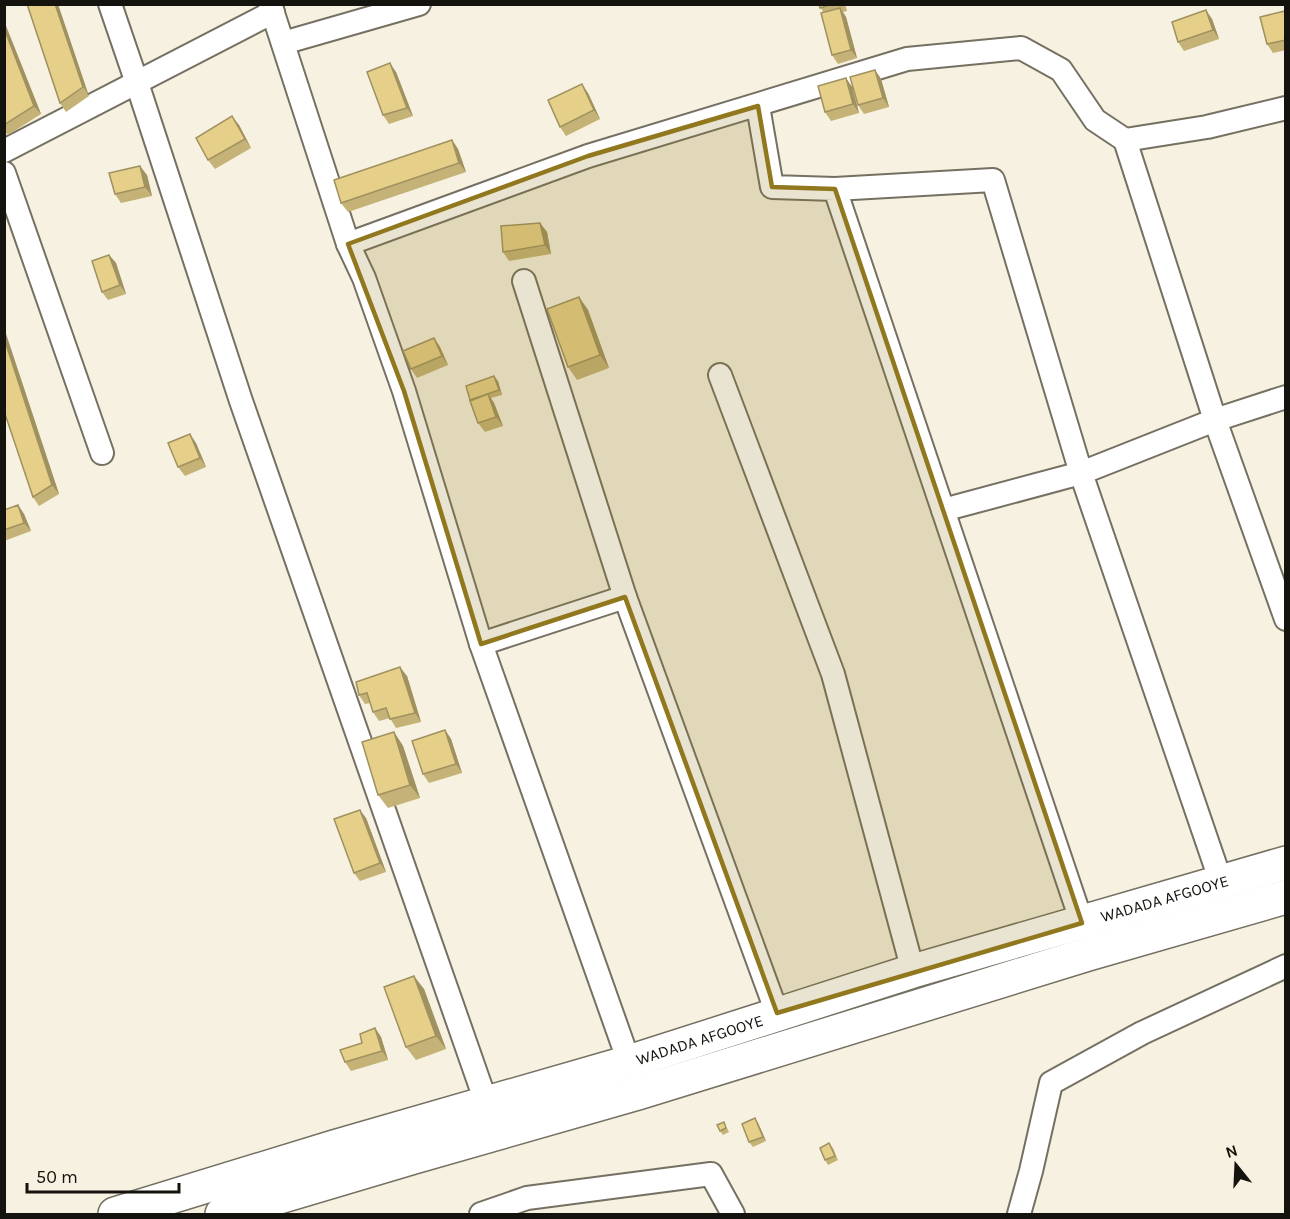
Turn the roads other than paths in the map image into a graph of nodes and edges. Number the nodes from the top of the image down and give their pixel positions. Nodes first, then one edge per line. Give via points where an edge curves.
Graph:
1 (110, 4) edge
2 (418, 4) edge
3 (272, 8) edge
4 (283, 43) junction
5 (137, 83) junction
6 (758, 106) junction
7 (1286, 108) edge
8 (1125, 140) junction
9 (4, 151) edge
10 (4, 173) edge
11 (835, 189) junction
12 (348, 244) junction
13 (524, 281) dead end
14 (720, 375) dead end
15 (1286, 397) edge
16 (1215, 420) junction
17 (102, 453) dead end
18 (1081, 473) junction
19 (943, 510) junction
20 (625, 597) junction
21 (1286, 619) edge
22 (481, 644) junction
23 (1286, 863) edge
24 (1221, 882) junction
25 (1286, 897) edge
26 (1082, 923) junction
27 (1286, 966) edge
28 (913, 971) junction
29 (777, 1013) junction
30 (629, 1062) junction
31 (486, 1102) junction
32 (115, 1215) edge
33 (222, 1215) edge
34 (481, 1215) edge
35 (733, 1215) edge
36 (1019, 1215) edge

1 - 5 street
2 - 4 street
3 - 4 street
3 - 5 street
4 - 12 street
5 - 9 street
5 - 31 street via 241,401
6 - 8 street via 907,59 1021,48 1061,70 1095,120
6 - 11 street via 772,187
6 - 12 street via 588,156
7 - 8 street via 1207,127
8 - 16 street
10 - 17 street
11 - 18 street via 993,180
11 - 19 street
12 - 22 street via 404,391
13 - 20 street
14 - 28 street via 833,674
15 - 16 street
16 - 18 street
16 - 21 street
18 - 19 street
18 - 24 street
19 - 26 street
20 - 22 street
20 - 29 street
22 - 30 street
23 - 24 highway, WADADA AFGOOYE
24 - 26 highway, WADADA AFGOOYE
25 - 33 highway, WADADA AFGOOYE via 1088,954 638,1094
26 - 28 highway, WADADA AFGOOYE
27 - 36 street via 1142,1033 1050,1083
28 - 29 highway, WADADA AFGOOYE
29 - 30 highway, WADADA AFGOOYE
30 - 31 highway, WADADA AFGOOYE
31 - 32 highway, WADADA AFGOOYE
34 - 35 street via 527,1198 711,1174

